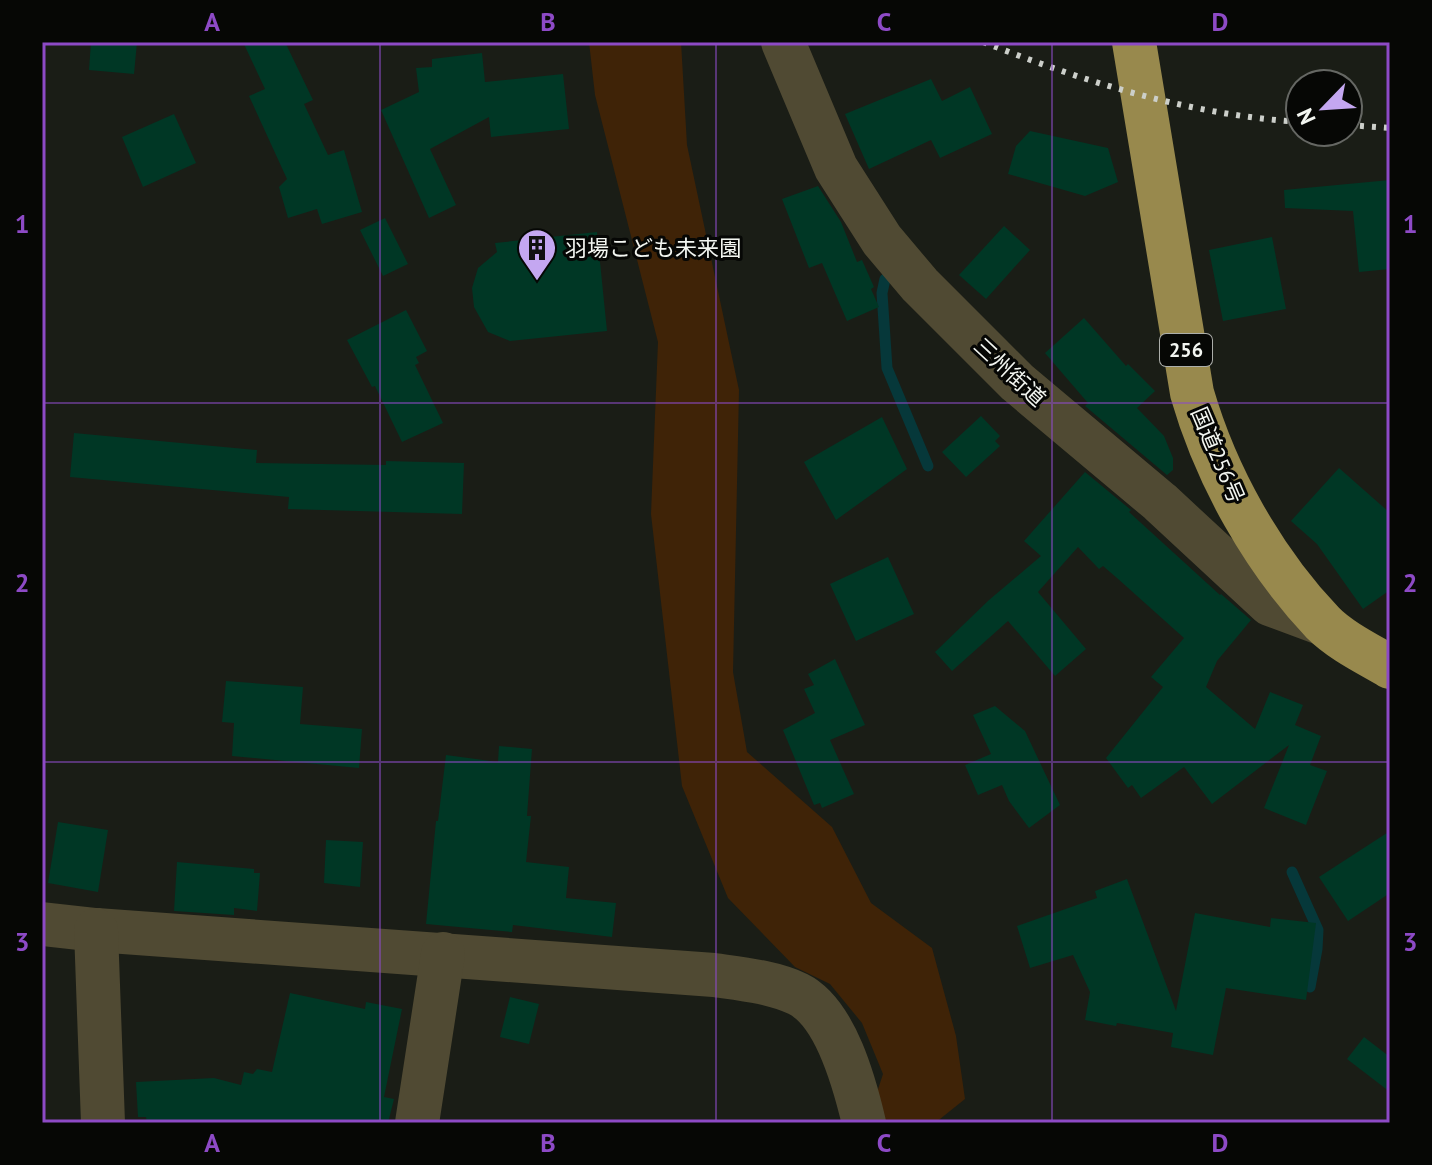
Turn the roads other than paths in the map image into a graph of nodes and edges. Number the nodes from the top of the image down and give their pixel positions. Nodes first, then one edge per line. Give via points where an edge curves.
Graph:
1 (783, 42) edge
2 (1134, 42) edge
3 (1324, 624) junction
4 (1390, 667) edge
5 (42, 924) edge
6 (96, 930) junction
7 (443, 954) junction
8 (103, 1123) edge
9 (417, 1123) edge
10 (864, 1123) edge

1 - 3 street, 三州街道 via 836,168 882,240 920,285 1017,382 1160,502 1270,604
2 - 3 highway, 国道256号 / 256 via 1201,425 1250,528
3 - 4 highway, 国道256号 / 256
5 - 6 street
6 - 7 street
6 - 8 street
7 - 9 street
7 - 10 street via 714,975 800,995 833,1031

